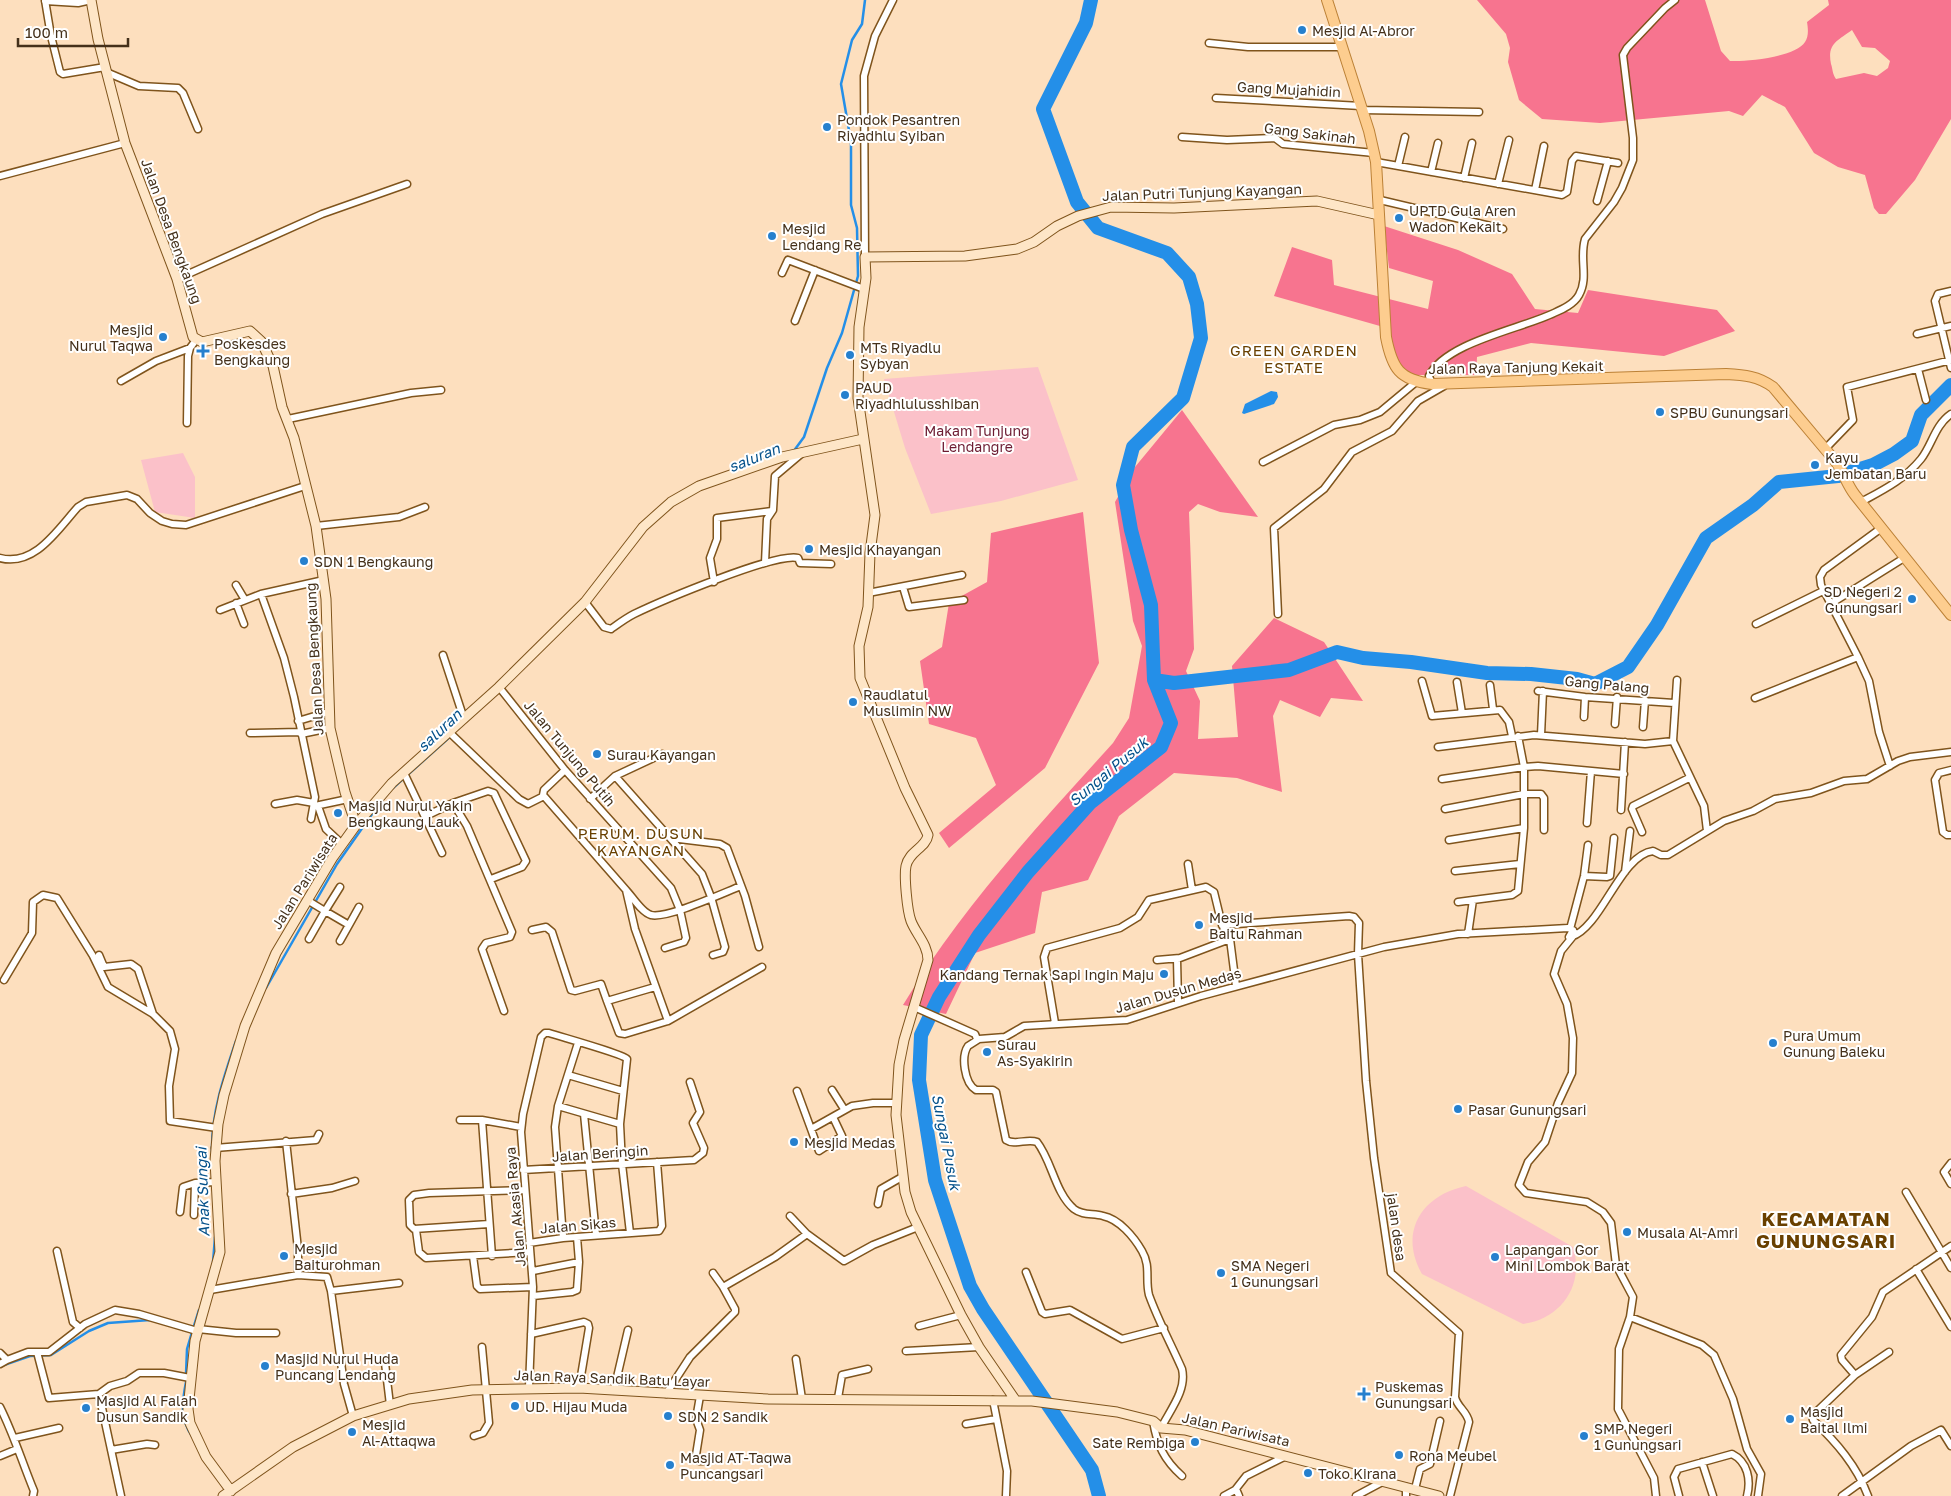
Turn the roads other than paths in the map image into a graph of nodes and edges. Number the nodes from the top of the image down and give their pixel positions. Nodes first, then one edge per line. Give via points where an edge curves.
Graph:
1 (91, 0) edge
2 (893, 0) edge
3 (1327, 0) edge
4 (1675, 0) edge
5 (45, 1) edge
6 (1209, 43) dead end
7 (1341, 47) junction
8 (106, 69) junction
9 (1216, 98) dead end
10 (1361, 108) junction
11 (1479, 112) dead end
12 (198, 129) dead end
13 (1405, 137) dead end
14 (1182, 138) dead end
15 (1510, 140) dead end
16 (126, 143) junction
17 (1438, 143) dead end
18 (1472, 143) dead end
19 (1544, 146) dead end
20 (1375, 157) junction
21 (1608, 161) junction
22 (1618, 163) dead end
23 (1398, 166) junction
24 (1430, 172) junction
25 (0, 176) edge
26 (1464, 178) junction
27 (407, 184) dead end
28 (1498, 184) junction
29 (1535, 190) junction
30 (1380, 200) junction
31 (1597, 201) dead end
32 (1379, 215) junction
33 (1503, 229) dead end
34 (865, 257) junction
35 (815, 270) junction
36 (782, 273) dead end
37 (177, 279) junction
38 (863, 288) junction
39 (1951, 291) edge
40 (795, 320) dead end
41 (1951, 326) edge
42 (1942, 328) junction
43 (1918, 334) dead end
44 (193, 344) junction
45 (1950, 361) edge
46 (1951, 368) edge
47 (1918, 369) junction
48 (121, 381) dead end
49 (1416, 382) junction
50 (1450, 383) junction
51 (1432, 384) junction
52 (441, 390) dead end
53 (1926, 400) dead end
54 (1951, 414) edge
55 (288, 419) junction
56 (187, 423) dead end
57 (863, 439) junction
58 (1824, 449) junction
59 (804, 452) junction
60 (1263, 462) dead end
61 (305, 486) junction
62 (1860, 502) junction
63 (425, 507) dead end
64 (772, 511) junction
65 (316, 526) junction
66 (1880, 528) junction
67 (0, 558) edge
68 (1904, 558) junction
69 (765, 563) junction
70 (831, 564) dead end
71 (962, 575) dead end
72 (324, 580) junction
73 (714, 582) junction
74 (236, 585) dead end
75 (903, 587) junction
76 (1823, 591) junction
77 (261, 594) junction
78 (868, 594) junction
79 (245, 600) junction
80 (964, 600) dead end
81 (236, 603) junction
82 (587, 604) junction
83 (1832, 604) junction
84 (220, 610) dead end
85 (1278, 614) dead end
86 (1951, 615) edge
87 (244, 624) dead end
88 (1756, 624) dead end
89 (443, 655) dead end
90 (1858, 657) junction
91 (1677, 680) dead end
92 (1422, 681) dead end
93 (1457, 682) dead end
94 (1490, 685) dead end
95 (501, 689) junction
96 (1585, 697) junction
97 (1617, 697) junction
98 (1756, 698) dead end
99 (1645, 700) junction
100 (1674, 703) junction
101 (1493, 709) junction
102 (328, 712) junction
103 (1462, 713) junction
104 (1584, 717) dead end
105 (464, 719) junction
106 (298, 721) junction
107 (1615, 724) dead end
108 (1642, 727) dead end
109 (330, 728) junction
110 (250, 733) dead end
111 (300, 733) junction
112 (451, 734) junction
113 (1541, 735) junction
114 (1515, 736) junction
115 (1673, 741) junction
116 (1625, 742) junction
117 (1438, 747) dead end
118 (1951, 752) edge
119 (662, 754) dead end
120 (1890, 766) junction
121 (1524, 767) junction
122 (565, 770) junction
123 (1951, 770) edge
124 (1591, 771) junction
125 (1624, 774) junction
126 (405, 776) junction
127 (615, 776) junction
128 (1689, 778) junction
129 (1442, 779) dead end
130 (1524, 794) junction
131 (544, 796) junction
132 (348, 799) junction
133 (590, 799) junction
134 (453, 803) junction
135 (275, 804) dead end
136 (315, 805) junction
137 (1445, 809) dead end
138 (1622, 810) dead end
139 (426, 816) junction
140 (354, 818) junction
141 (312, 819) dead end
142 (1587, 823) dead end
143 (1524, 828) junction
144 (1544, 830) dead end
145 (1707, 830) junction
146 (1630, 831) dead end
147 (1642, 832) dead end
148 (1951, 835) edge
149 (671, 838) junction
150 (1614, 838) dead end
151 (1449, 840) dead end
152 (342, 844) junction
153 (1588, 845) dead end
154 (442, 853) dead end
155 (1188, 864) dead end
156 (1520, 864) junction
157 (1455, 871) dead end
158 (1625, 872) junction
159 (1584, 876) junction
160 (491, 879) junction
161 (741, 886) junction
162 (340, 887) dead end
163 (626, 890) junction
164 (1192, 890) junction
165 (711, 897) junction
166 (1473, 900) junction
167 (310, 902) junction
168 (1458, 902) dead end
169 (359, 907) dead end
170 (680, 910) junction
171 (325, 912) junction
172 (349, 925) junction
173 (1222, 925) junction
174 (1570, 929) junction
175 (532, 930) dead end
176 (1468, 934) junction
177 (309, 939) dead end
178 (1230, 939) junction
179 (1570, 939) junction
180 (340, 941) dead end
181 (759, 946) dead end
182 (665, 948) dead end
183 (1358, 954) junction
184 (99, 955) dead end
185 (713, 955) dead end
186 (1176, 959) junction
187 (1156, 960) dead end
188 (762, 967) dead end
189 (4, 980) dead end
190 (1236, 986) junction
191 (655, 987) junction
192 (607, 1001) junction
193 (1178, 1002) junction
194 (917, 1008) junction
195 (504, 1011) dead end
196 (153, 1014) junction
197 (668, 1021) junction
198 (1055, 1023) junction
199 (977, 1040) junction
200 (578, 1043) junction
201 (568, 1075) junction
202 (690, 1082) dead end
203 (797, 1090) dead end
204 (832, 1090) dead end
205 (623, 1091) junction
206 (896, 1103) junction
207 (558, 1106) junction
208 (844, 1109) junction
209 (584, 1114) junction
210 (833, 1117) junction
211 (460, 1120) dead end
212 (482, 1120) junction
213 (620, 1124) junction
214 (521, 1127) junction
215 (216, 1128) junction
216 (811, 1129) junction
217 (319, 1134) dead end
218 (286, 1141) junction
219 (215, 1148) junction
220 (657, 1162) junction
221 (1951, 1163) edge
222 (622, 1164) junction
223 (590, 1166) junction
224 (558, 1169) junction
225 (523, 1170) junction
226 (902, 1177) junction
227 (355, 1180) dead end
228 (216, 1182) junction
229 (195, 1183) junction
230 (1951, 1184) edge
231 (524, 1190) junction
232 (486, 1191) junction
233 (1906, 1192) dead end
234 (291, 1194) junction
235 (878, 1204) dead end
236 (180, 1212) dead end
237 (194, 1215) dead end
238 (790, 1216) dead end
239 (489, 1224) junction
240 (918, 1227) junction
241 (416, 1230) junction
242 (630, 1233) junction
243 (807, 1234) junction
244 (596, 1236) junction
245 (577, 1237) junction
246 (563, 1238) junction
247 (529, 1243) junction
248 (1951, 1246) edge
249 (57, 1252) dead end
250 (530, 1252) junction
251 (1941, 1252) junction
252 (473, 1256) junction
253 (492, 1256) junction
254 (579, 1262) junction
255 (1951, 1268) edge
256 (1916, 1269) junction
257 (533, 1271) junction
258 (1026, 1272) dead end
259 (713, 1273) dead end
260 (298, 1275) junction
261 (399, 1283) dead end
262 (533, 1287) junction
263 (723, 1287) junction
264 (210, 1290) junction
265 (331, 1291) junction
266 (533, 1296) junction
267 (961, 1314) junction
268 (1630, 1317) junction
269 (919, 1326) dead end
270 (1951, 1327) edge
271 (80, 1328) junction
272 (1164, 1328) junction
273 (195, 1330) junction
274 (628, 1330) dead end
275 (276, 1333) dead end
276 (531, 1334) junction
277 (482, 1346) dead end
278 (979, 1347) junction
279 (906, 1351) dead end
280 (1889, 1352) dead end
281 (0, 1354) edge
282 (37, 1355) junction
283 (796, 1359) dead end
284 (7, 1360) junction
285 (385, 1362) dead end
286 (0, 1364) edge
287 (868, 1369) dead end
288 (1855, 1375) junction
289 (187, 1377) junction
290 (529, 1387) junction
291 (579, 1388) junction
292 (487, 1389) junction
293 (614, 1390) junction
294 (99, 1394) junction
295 (666, 1394) junction
296 (700, 1396) junction
297 (838, 1398) junction
298 (802, 1399) junction
299 (993, 1400) junction
300 (1025, 1401) junction
301 (390, 1405) junction
302 (0, 1407) edge
303 (353, 1416) junction
304 (996, 1420) junction
305 (1153, 1421) junction
306 (1440, 1421) dead end
307 (966, 1424) dead end
308 (59, 1428) dead end
309 (1161, 1428) junction
310 (474, 1436) dead end
311 (16, 1438) junction
312 (155, 1445) dead end
313 (1951, 1446) edge
314 (17, 1449) junction
315 (111, 1450) junction
316 (1288, 1455) junction
317 (0, 1456) edge
318 (703, 1461) dead end
319 (1702, 1462) junction
320 (1182, 1476) dead end
321 (1384, 1480) junction
322 (1863, 1481) junction
323 (1236, 1489) junction
324 (1409, 1491) edge
325 (229, 1494) edge
326 (33, 1496) edge
327 (121, 1496) edge
328 (1006, 1496) edge
329 (1224, 1496) edge
330 (1239, 1496) edge
331 (1356, 1496) edge
332 (1439, 1496) edge
333 (1450, 1496) edge
334 (1656, 1496) edge
335 (1679, 1496) edge
336 (1713, 1496) edge
337 (1747, 1496) edge
338 (1758, 1496) edge
339 (1842, 1496) edge
340 (1868, 1496) edge

1 - 5 street via 78,3
1 - 8 street, Jalan Desa Bengkaung
2 - 34 street via 875,36 864,76
3 - 7 main road, Jalan Raya Tanjung Kekait
4 - 51 street via 1623,55 1633,160 1618,195 1585,240 1585,279 1577,298 1543,319 1447,357 1432,370 1429,376
5 - 8 street via 60,72
6 - 7 street via 1248,47
7 - 10 main road, Jalan Raya Tanjung Kekait
8 - 12 street via 139,86 178,88
8 - 16 street, Jalan Desa Bengkaung
9 - 10 street, Gang Mujahidin
10 - 11 street, Gang Mujahidin
10 - 20 main road, Jalan Raya Tanjung Kekait
13 - 23 street
14 - 20 street, Gang Sakinah via 1276,138 1283,144
15 - 28 street
16 - 25 street
16 - 37 street, Jalan Desa Bengkaung
17 - 24 street
18 - 26 street
19 - 29 street
20 - 23 street, Gang Sakinah
20 - 30 main road, Jalan Raya Tanjung Kekait
21 - 22 street
21 - 29 street, Gang Sakinah via 1579,155 1572,161 1567,192
21 - 31 street
23 - 24 street, Gang Sakinah
24 - 26 street, Gang Sakinah
26 - 28 street, Gang Sakinah
27 - 37 street via 322,214
28 - 29 street, Gang Sakinah
30 - 32 main road, Jalan Raya Tanjung Kekait
30 - 33 street
32 - 34 street, Jalan Putri Tunjung Kayangan via 1317,201 1181,208 1119,206 1097,209 1057,226 1029,245 997,253
32 - 49 main road, Jalan Raya Tanjung Kekait via 1390,357 1396,369
34 - 38 street
35 - 36 street via 788,260
35 - 38 street
35 - 40 street
37 - 44 street, Jalan Desa Bengkaung
38 - 57 street via 858,398
39 - 42 street via 1935,298
41 - 42 street
42 - 43 street
42 - 45 street
44 - 48 street
44 - 55 street, Jalan Desa Bengkaung via 246,330 253,332 270,358
44 - 56 street via 187,364
45 - 46 street
45 - 47 street
47 - 53 street
47 - 58 street via 1847,387 1853,420
49 - 51 main road, Jalan Raya Tanjung Kekait
49 - 60 street via 1380,412 1334,425
50 - 51 main road, Jalan Raya Tanjung Kekait
50 - 58 main road, Jalan Raya Tanjung Kekait via 1750,376 1773,387
50 - 85 street via 1418,401 1392,431 1352,452 1324,489 1274,528
52 - 55 street via 411,393
54 - 62 street via 1938,428 1922,459 1906,476
55 - 61 street, Jalan Desa Bengkaung
57 - 59 street, Jalan Pariwisata
57 - 78 street via 876,515
58 - 62 main road, Jalan Raya Tanjung Kekait via 1842,470 1847,484
59 - 64 street via 776,474
59 - 82 street, Jalan Pariwisata via 709,482 671,502 642,527
61 - 65 street, Jalan Desa Bengkaung
61 - 67 street via 186,525 162,521 150,514 137,499 127,495 86,502 32,554 17,559
62 - 66 main road, Jalan Raya Tanjung Kekait
63 - 65 street via 399,517
64 - 69 street via 767,519
64 - 73 street via 716,519 717,539 710,558
65 - 72 street, Jalan Desa Bengkaung
66 - 68 main road, Jalan Raya Tanjung Kekait
66 - 76 street via 1823,571 1820,581
68 - 83 street
68 - 86 main road, Jalan Raya Tanjung Kekait
69 - 70 street via 792,557 798,558 800,563
69 - 73 street
71 - 75 street
72 - 77 street
72 - 102 street, Jalan Desa Bengkaung via 329,634
73 - 82 street via 631,615 611,629 604,627
74 - 79 street
75 - 78 street
75 - 80 street via 908,608
76 - 83 street
76 - 88 street
77 - 79 street
77 - 106 street via 288,672
78 - 194 street via 859,646 860,678 928,835 926,842 910,855 905,870 910,918 928,956
79 - 81 street
81 - 84 street
81 - 87 street
82 - 95 street, Jalan Pariwisata
83 - 90 street
89 - 105 street
90 - 98 street
90 - 120 street via 1869,681 1878,732
91 - 100 street
92 - 103 street via 1432,716
93 - 103 street
94 - 101 street
95 - 105 street, Jalan Pariwisata
95 - 122 street, Jalan Tunjung Putih
96 - 97 street, Gang Palang
96 - 104 street
96 - 113 street, Gang Palang via 1541,691
97 - 99 street, Gang Palang
97 - 107 street
99 - 100 street, Gang Palang
99 - 108 street
100 - 115 street
101 - 103 street
101 - 114 street via 1506,716
102 - 106 street
102 - 109 street, Jalan Desa Bengkaung
105 - 112 street, Jalan Pariwisata
106 - 111 street
109 - 111 street
109 - 132 street, Jalan Desa Bengkaung
110 - 111 street
111 - 136 street
112 - 126 street, Jalan Pariwisata
112 - 131 street via 519,799 528,804
113 - 114 street
113 - 116 street
114 - 117 street
114 - 121 street
115 - 116 street
115 - 128 street
116 - 125 street
118 - 120 street via 1910,757
119 - 127 street
120 - 145 street via 1867,779 1844,781 1811,793 1775,799
121 - 124 street
121 - 129 street
121 - 130 street
122 - 131 street via 544,790
122 - 133 street, Jalan Tunjung Putih
123 - 148 street via 1939,773 1935,780 1943,832
124 - 125 street
124 - 142 street
125 - 138 street
126 - 139 street
126 - 140 street, Jalan Pariwisata
127 - 133 street
127 - 149 street
128 - 145 street via 1704,806
128 - 147 street via 1633,806
130 - 137 street
130 - 143 street
130 - 144 street via 1544,796
131 - 163 street
132 - 136 street
132 - 140 street, Jalan Desa Bengkaung
133 - 170 street, Jalan Tunjung Putih via 671,888
134 - 139 street
134 - 160 street via 465,821
134 - 160 street via 488,791 495,794 526,861 522,867
135 - 136 street via 298,800
136 - 141 street
136 - 152 street via 326,829
139 - 154 street
140 - 152 street, Jalan Pariwisata
143 - 151 street
143 - 156 street
145 - 158 street via 1668,856 1652,851 1644,853
146 - 158 street
149 - 161 street via 724,845
149 - 165 street via 699,870
150 - 159 street via 1610,876
152 - 167 street, Jalan Pariwisata
153 - 159 street
155 - 164 street
156 - 157 street
156 - 166 street via 1516,894
158 - 179 street via 1584,931
159 - 174 street
160 - 195 street via 512,932 510,937 486,943 482,949
161 - 165 street
161 - 181 street
162 - 171 street
163 - 170 street via 650,915
163 - 191 street
164 - 173 street via 1207,887 1213,890
164 - 198 street via 1149,900 1138,917 1112,932 1047,948 1044,957
165 - 170 street
165 - 185 street via 725,947 723,952
166 - 168 street
166 - 176 street
167 - 171 street
167 - 215 street, Jalan Pariwisata via 276,953 244,1030
169 - 172 street
170 - 182 street, Jalan Tunjung Putih via 686,940
171 - 172 street
171 - 177 street
172 - 180 street
173 - 178 street
173 - 183 street via 1350,916 1359,924
174 - 176 street, Jalan Dusun Medas
174 - 179 street via 1573,930
175 - 192 street via 546,927 552,932 571,990 601,984
176 - 183 street, Jalan Dusun Medas
178 - 186 street
178 - 190 street
179 - 268 street via 1561,951 1554,974 1568,1004 1573,1044 1572,1073 1545,1142 1528,1162 1519,1185 1526,1192 1587,1202 1607,1216 1612,1228 1616,1265 1632,1295
183 - 190 street, Jalan Dusun Medas
183 - 333 street, jalan desa via 1373,1148 1391,1273 1459,1332 1455,1397 1469,1422
184 - 196 street via 104,967 131,964 138,969
186 - 187 street
186 - 193 street
188 - 197 street
189 - 196 street via 32,933 33,902 43,895 51,896 61,903 108,987
190 - 193 street, Jalan Dusun Medas
191 - 192 street
191 - 197 street
192 - 197 street via 621,1034
193 - 198 street, Jalan Dusun Medas via 1121,1022
194 - 199 street via 975,1034
194 - 206 street via 901,1052
196 - 215 street via 168,1027 175,1044 169,1086 170,1121
198 - 199 street, Jalan Dusun Medas via 1021,1027 1002,1038
199 - 272 street via 968,1046 964,1056 971,1087 996,1092 1006,1139 1011,1142 1032,1140 1038,1144 1072,1207 1082,1214 1107,1217 1129,1233 1147,1261 1149,1294
200 - 201 street
200 - 205 street, Jalan Sikas via 626,1056 628,1064
200 - 214 street, Jalan Akasia Raya via 549,1033 541,1038
201 - 205 street
201 - 207 street
202 - 220 street, Jalan Beringin via 700,1112 693,1123 704,1151 694,1160
203 - 216 street
204 - 208 street
205 - 213 street, Jalan Sikas
206 - 208 street via 861,1104
206 - 226 street
207 - 209 street
207 - 224 street via 555,1133
208 - 210 street
209 - 213 street
209 - 223 street
210 - 216 street
210 - 216 street via 842,1136 819,1150
211 - 212 street
212 - 214 street
212 - 232 street
213 - 222 street, Jalan Sikas
214 - 225 street, Jalan Akasia Raya
215 - 219 street, Jalan Pariwisata
217 - 218 street via 316,1140
218 - 219 street
218 - 234 street
219 - 228 street, Jalan Pariwisata
220 - 222 street, Jalan Beringin
220 - 242 street, Jalan Sikas via 661,1229
221 - 230 street via 1944,1170
222 - 223 street, Jalan Beringin
222 - 242 street, Jalan Sikas
223 - 224 street, Jalan Beringin
223 - 244 street
224 - 225 street, Jalan Beringin
224 - 246 street
225 - 231 street, Jalan Akasia Raya
226 - 235 street via 881,1188
226 - 240 street
227 - 234 street via 332,1188
228 - 229 street
228 - 264 street, Jalan Pariwisata via 220,1252
229 - 236 street via 182,1189
229 - 237 street
231 - 232 street
231 - 247 street, Jalan Akasia Raya
232 - 239 street
232 - 241 street via 412,1196 409,1202 410,1224
233 - 251 street
234 - 260 street
238 - 243 street
239 - 241 street
239 - 253 street
240 - 243 street via 844,1260
240 - 267 street
241 - 252 street via 419,1252 424,1258
242 - 244 street, Jalan Sikas
243 - 263 street
244 - 245 street, Jalan Sikas
245 - 246 street, Jalan Sikas
245 - 254 street
246 - 247 street, Jalan Sikas
247 - 250 street, Jalan Akasia Raya
248 - 251 street
249 - 271 street via 73,1322
250 - 253 street
250 - 257 street, Jalan Akasia Raya
251 - 255 street
251 - 256 street
252 - 253 street
252 - 262 street via 480,1289
254 - 257 street
254 - 266 street via 575,1291
256 - 270 street
256 - 288 street via 1882,1293 1872,1317 1841,1354 1841,1360
257 - 262 street, Jalan Akasia Raya
258 - 272 street via 1045,1314 1070,1310 1122,1339
259 - 263 street
260 - 264 street
260 - 265 street via 325,1276
261 - 265 street
262 - 266 street, Jalan Akasia Raya
263 - 295 street via 735,1311 690,1357
264 - 273 street, Jalan Pariwisata
265 - 303 street via 344,1384
266 - 276 street, Jalan Akasia Raya
267 - 269 street
267 - 278 street
268 - 334 street via 1619,1349 1617,1404 1622,1420 1654,1478
268 - 338 street via 1705,1346 1712,1352 1733,1399 1747,1449 1760,1474
271 - 273 street via 115,1310
271 - 282 street via 56,1349
272 - 309 street via 1182,1369 1183,1384
273 - 275 street
273 - 289 street, Jalan Pariwisata
274 - 293 street
276 - 290 street, Jalan Akasia Raya
276 - 291 street via 584,1322 588,1324
277 - 292 street
278 - 279 street
278 - 300 street
280 - 288 street
281 - 284 street
282 - 284 street via 28,1352
282 - 294 street via 49,1398
283 - 298 street
284 - 286 street
285 - 301 street
287 - 297 street via 842,1375
288 - 322 street via 1812,1418 1837,1444
289 - 294 street via 164,1373 136,1374
289 - 325 street, Jalan Pariwisata via 190,1423
290 - 291 street, Jalan Raya Sandik Batu Layar
290 - 292 street, Jalan Raya Sandik Batu Layar
291 - 293 street, Jalan Raya Sandik Batu Layar
292 - 301 street, Jalan Raya Sandik Batu Layar via 409,1399
292 - 310 street via 488,1427
293 - 295 street, Jalan Raya Sandik Batu Layar
294 - 315 street
295 - 296 street, Jalan Raya Sandik Batu Layar
296 - 298 street, Jalan Raya Sandik Batu Layar
296 - 318 street via 696,1457
297 - 298 street, Jalan Raya Sandik Batu Layar
297 - 299 street, Jalan Raya Sandik Batu Layar
299 - 300 street, Jalan Raya Sandik Batu Layar
299 - 304 street
300 - 305 street, Jalan Pariwisata via 1117,1412
301 - 303 street, Jalan Raya Sandik Batu Layar
302 - 311 street
303 - 325 street, Jalan Raya Sandik Batu Layar via 293,1447
304 - 307 street
304 - 328 street via 1007,1471
305 - 309 street, Jalan Pariwisata
305 - 320 street via 1162,1454
306 - 324 street via 1430,1464 1420,1469
308 - 311 street
309 - 316 street, Jalan Pariwisata via 1185,1430
311 - 314 street
312 - 315 street
313 - 322 street via 1941,1430 1911,1446
314 - 317 street
314 - 326 street via 34,1491
315 - 327 street
316 - 321 street, Jalan Pariwisata
316 - 323 street via 1246,1476
319 - 335 street via 1676,1471 1674,1476
319 - 336 street
319 - 337 street via 1735,1455 1746,1467
321 - 324 street, Jalan Pariwisata
321 - 331 street
322 - 339 street
322 - 340 street
323 - 329 street
323 - 330 street
324 - 332 street, Jalan Pariwisata

